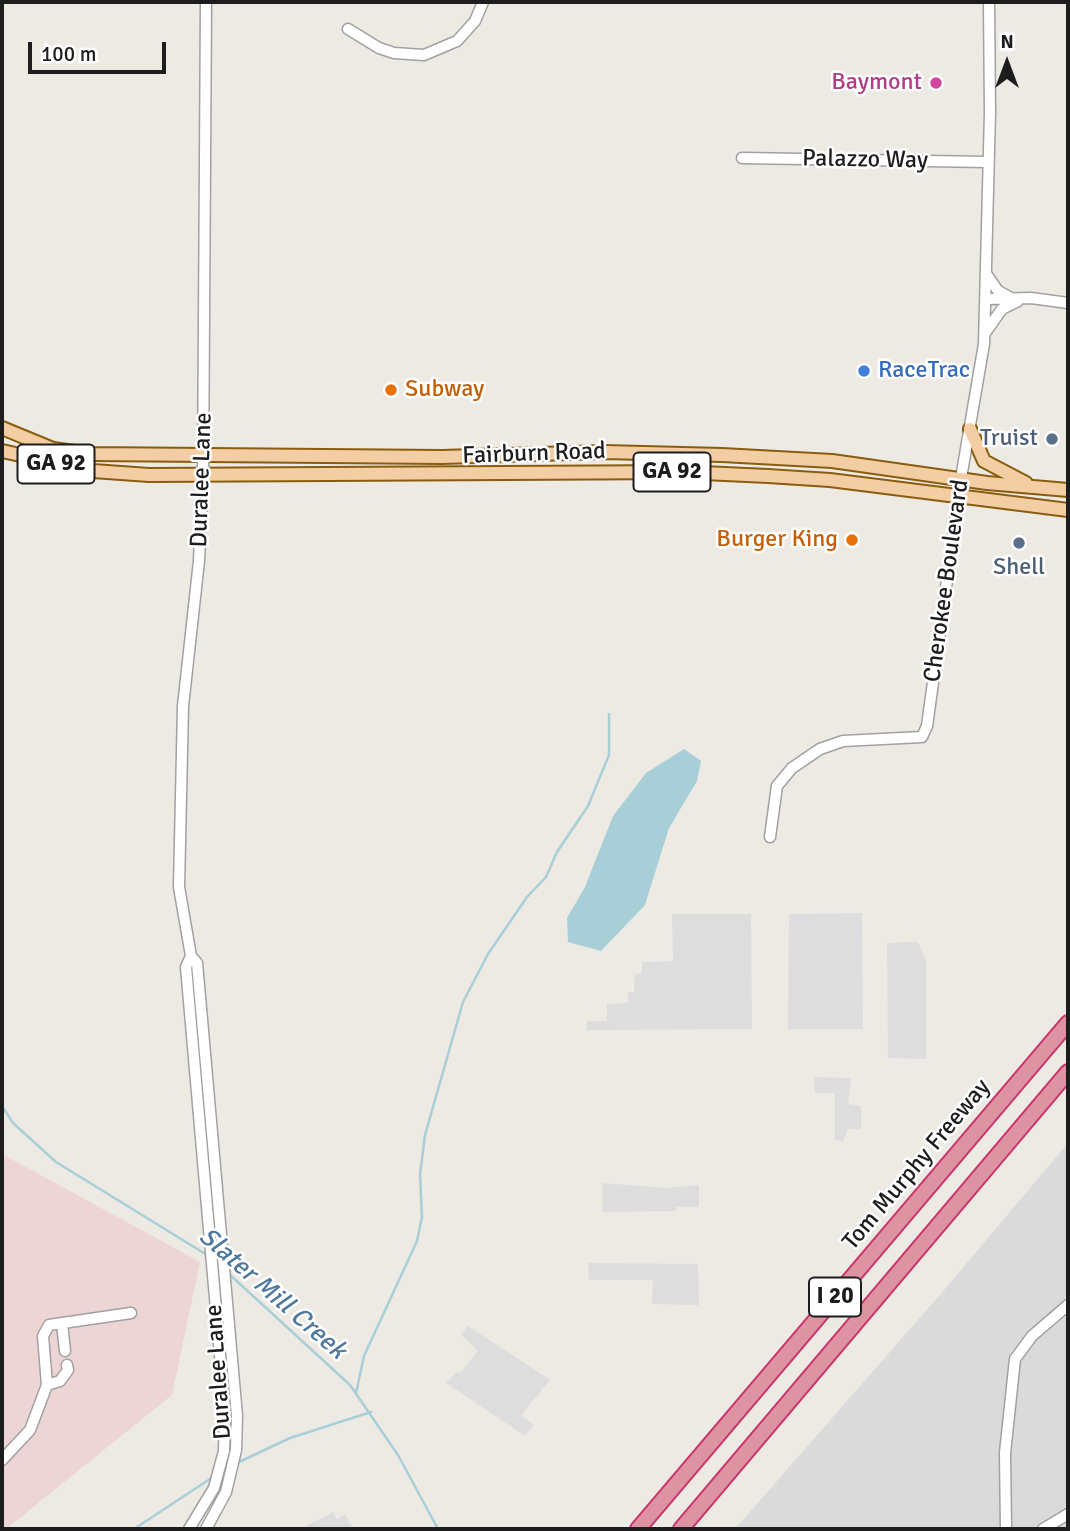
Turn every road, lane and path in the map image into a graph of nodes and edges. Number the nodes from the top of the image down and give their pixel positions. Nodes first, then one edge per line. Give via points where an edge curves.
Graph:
1 (206, 2) edge
2 (483, 2) edge
3 (989, 2) edge
4 (348, 29) dead end
5 (742, 158) dead end
6 (988, 162) junction
7 (987, 274) junction
8 (1031, 298) junction
9 (986, 299) junction
10 (1011, 299) junction
11 (1068, 303) edge
12 (985, 333) junction
13 (2, 428) edge
14 (970, 429) junction
15 (2, 451) edge
16 (203, 456) junction
17 (203, 475) junction
18 (961, 478) junction
19 (1035, 487) junction
20 (1068, 490) edge
21 (959, 496) junction
22 (1068, 510) edge
23 (769, 837) dead end
24 (191, 956) junction
25 (1068, 1015) edge
26 (1068, 1023) edge
27 (1033, 1064) junction
28 (1068, 1072) edge
29 (1068, 1305) edge
30 (131, 1313) dead end
31 (62, 1323) junction
32 (65, 1351) dead end
33 (67, 1365) dead end
34 (47, 1385) junction
35 (2, 1460) edge
36 (1068, 1514) edge
37 (189, 1529) edge
38 (206, 1529) edge
39 (638, 1529) edge
40 (681, 1529) edge
41 (1006, 1529) edge
42 (1043, 1529) edge

1 - 16 street, Duralee Lane
2 - 4 street via 475,21 457,41 424,55 379,48
3 - 6 street, Cherokee Boulevard
5 - 6 street, Palazzo Way
6 - 7 street, Cherokee Boulevard
7 - 9 street, Cherokee Boulevard
7 - 10 street via 998,291
8 - 10 street
8 - 11 street
8 - 12 street via 1002,309
9 - 10 street
9 - 12 street, Cherokee Boulevard
12 - 14 street, Cherokee Boulevard
13 - 16 main road, Fairburn Road / GA 92 via 53,449
14 - 18 street, Cherokee Boulevard
14 - 19 main road via 984,461
15 - 17 main road, Fairburn Road / GA 92 via 112,473
16 - 17 street, Duralee Lane
16 - 18 main road, Fairburn Road / GA 92 via 604,452 832,461
17 - 21 main road, Fairburn Road / GA 92 via 682,472 824,480
17 - 24 street, Duralee Lane via 181,759 179,887
18 - 19 main road, Fairburn Road / GA 92
18 - 21 street, Cherokee Boulevard
19 - 20 main road, Fairburn Road / GA 92
21 - 22 main road, Fairburn Road / GA 92
21 - 23 street, Cherokee Boulevard via 922,737 843,741 820,749 792,768 777,786
24 - 37 street, Duralee Lane via 186,967 225,1412 223,1451 214,1488
24 - 38 street, Duralee Lane via 197,962 237,1416 236,1450 226,1492
25 - 27 highway
26 - 27 highway, Tom Murphy Freeway / I 20
27 - 39 highway, Tom Murphy Freeway / I 20
28 - 40 highway, I 20
29 - 41 street via 1032,1336 1015,1359 1005,1453
30 - 31 street
31 - 32 street
31 - 34 street via 49,1325 43,1336
33 - 34 street via 60,1381
34 - 35 street via 30,1430
36 - 42 street

